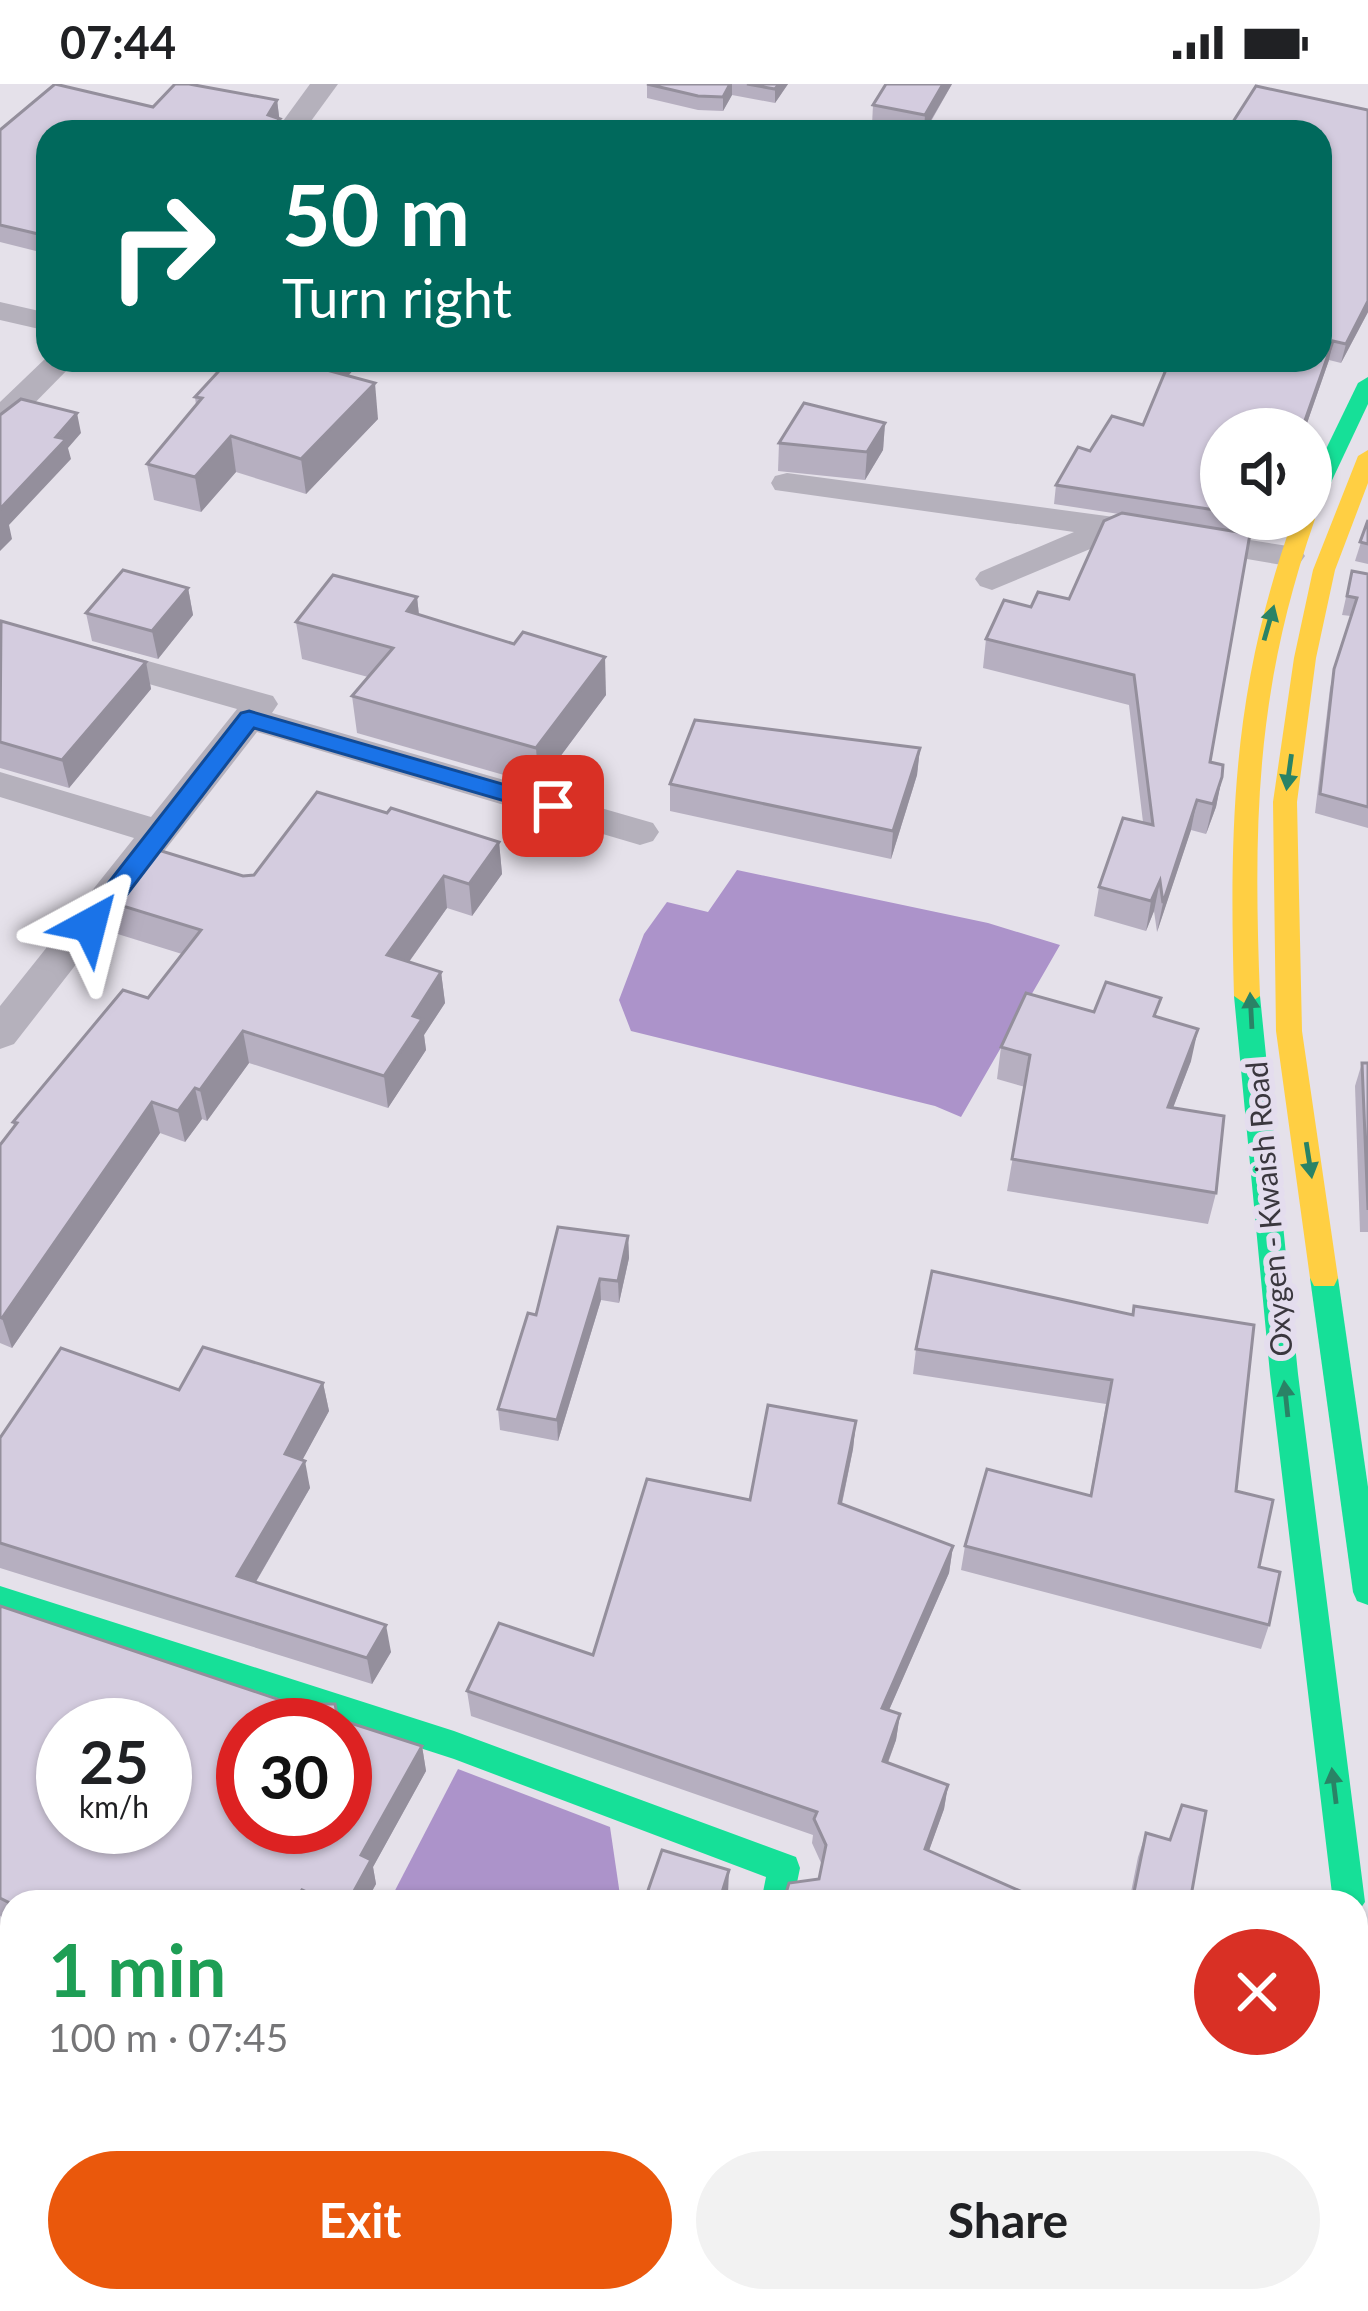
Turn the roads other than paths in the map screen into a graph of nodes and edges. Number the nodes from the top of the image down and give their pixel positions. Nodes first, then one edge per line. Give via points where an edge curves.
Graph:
1 (324, 84) edge
2 (298, 120) edge
3 (0, 311) edge
4 (36, 319) edge
5 (50, 372) edge
6 (1368, 383) edge
7 (0, 420) edge
8 (1368, 456) edge
9 (1332, 458) edge
10 (787, 483) dead end
11 (1114, 527) junction
12 (1295, 540) edge
13 (1288, 556) junction
14 (1324, 571) junction
15 (992, 579) dead end
16 (1368, 579) edge
17 (55, 646) edge
18 (249, 718) junction
19 (0, 784) edge
20 (640, 832) dead end
21 (160, 833) junction
22 (0, 1034) edge
23 (1368, 1592) edge
24 (0, 1599) edge
25 (779, 1890) edge
26 (1347, 1890) edge

1 - 2 street
3 - 4 street
5 - 7 street
6 - 9 main road
8 - 14 main road, Oxygen - Kwaish Road
10 - 11 street
11 - 13 street
11 - 15 street
12 - 13 main road, Oxygen - Kwaish Road
26 -> 13 main road, Oxygen - Kwaish Road via 1256,1122 1244,871 1262,647
14 - 16 street
14 -> 23 main road, Oxygen - Kwaish Road via 1285,802 1289,1031
17 - 18 street via 260,704
18 - 20 street
18 - 21 street
19 - 21 street
21 - 22 street
24 - 25 main road via 454,1745 784,1868

